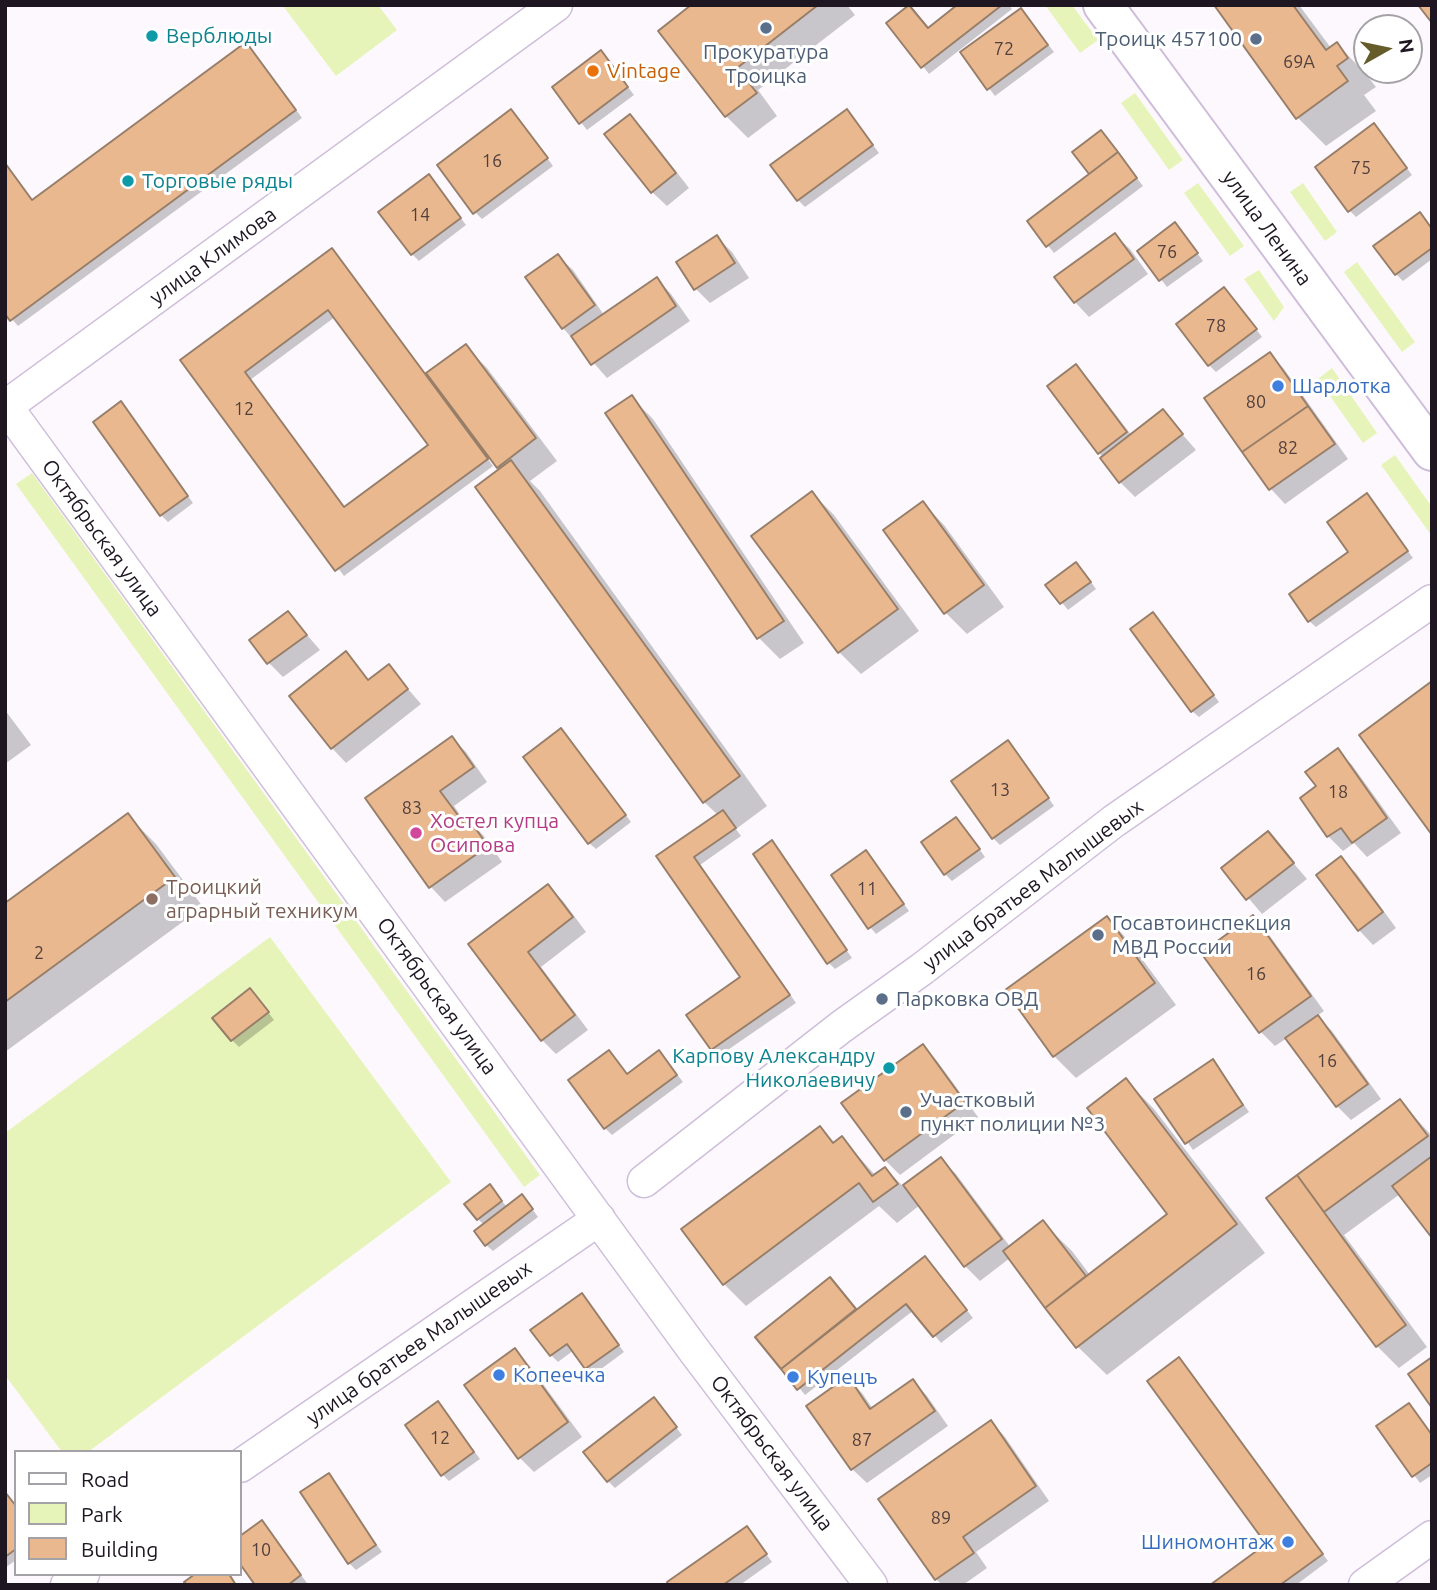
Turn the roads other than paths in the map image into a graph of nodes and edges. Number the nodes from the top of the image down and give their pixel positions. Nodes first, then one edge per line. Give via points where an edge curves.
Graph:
1 (556, 5) edge
2 (1103, 5) edge
3 (5, 406) edge
4 (1432, 451) edge
5 (1432, 601) edge
6 (644, 1181) dead end
7 (598, 1219) junction
8 (242, 1465) edge
9 (1432, 1537) edge
10 (872, 1585) edge
11 (1365, 1585) edge

1 - 3 street, улица Климова
2 - 4 street, улица Ленина
3 - 7 street, Октябрьская улица
5 - 6 street, улица братьев Малышевых via 1114,821
7 - 8 street, улица братьев Малышевых
7 - 10 street, Октябрьская улица
9 - 11 street

